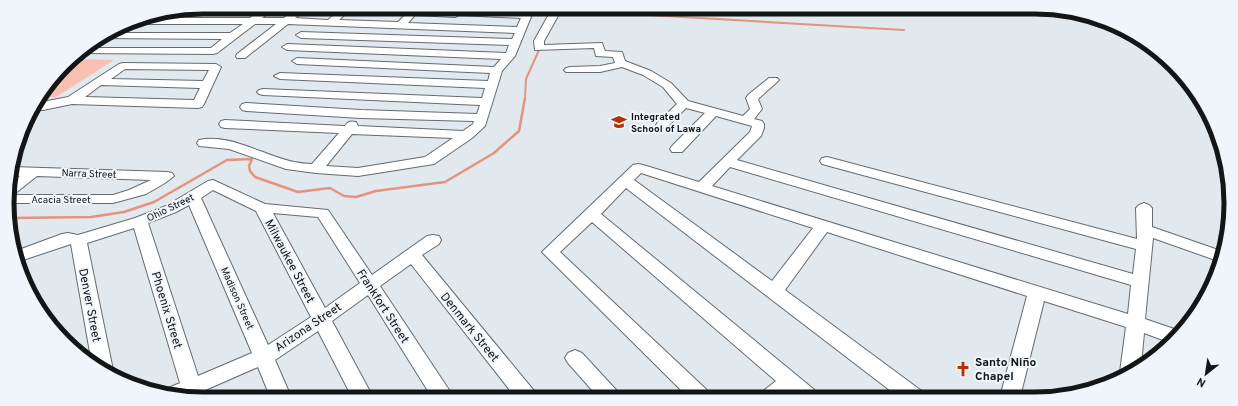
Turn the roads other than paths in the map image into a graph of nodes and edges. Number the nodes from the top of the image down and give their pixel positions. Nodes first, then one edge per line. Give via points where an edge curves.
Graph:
1 (262, 14) edge
2 (295, 14) edge
3 (340, 14) edge
4 (412, 14) edge
5 (527, 14) edge
6 (554, 14) edge
7 (162, 19) edge
8 (333, 20) junction
9 (151, 21) edge
10 (155, 21) junction
11 (252, 21) junction
12 (286, 21) junction
13 (316, 22) junction
14 (403, 23) junction
15 (521, 30) junction
16 (301, 35) junction
17 (114, 36) edge
18 (232, 36) junction
19 (515, 42) junction
20 (312, 48) junction
21 (91, 51) edge
22 (241, 56) dead end
23 (510, 56) junction
24 (297, 61) junction
25 (623, 64) junction
26 (497, 70) junction
27 (570, 70) dead end
28 (280, 76) junction
29 (773, 80) dead end
30 (100, 82) junction
31 (207, 84) junction
32 (492, 85) junction
33 (263, 92) junction
34 (376, 97) junction
35 (72, 100) junction
36 (487, 102) junction
37 (684, 104) junction
38 (40, 106) edge
39 (246, 107) junction
40 (713, 112) junction
41 (361, 114) junction
42 (482, 118) junction
43 (746, 121) junction
44 (225, 124) junction
45 (662, 125) dead end
46 (348, 130) junction
47 (467, 135) junction
48 (677, 149) dead end
49 (827, 161) dead end
50 (727, 162) junction
51 (316, 169) junction
52 (17, 171) edge
53 (33, 172) junction
54 (167, 176) joint
55 (626, 181) junction
56 (15, 187) edge
57 (702, 188) junction
58 (193, 197) junction
59 (14, 199) edge
60 (262, 208) junction
61 (1144, 208) dead end
62 (323, 213) joint
63 (592, 214) junction
64 (140, 221) junction
65 (823, 226) junction
66 (1145, 238) junction
67 (78, 240) junction
68 (433, 240) dead end
69 (21, 255) edge
70 (413, 255) junction
71 (1217, 255) edge
72 (1141, 282) junction
73 (369, 286) junction
74 (774, 292) junction
75 (1037, 293) junction
76 (321, 320) junction
77 (1136, 323) junction
78 (1170, 335) edge
79 (265, 356) junction
80 (575, 358) dead end
81 (102, 362) edge
82 (1131, 367) edge
83 (791, 382) junction
84 (185, 391) edge
85 (190, 392) edge
86 (279, 392) edge
87 (360, 392) edge
88 (441, 392) edge
89 (523, 392) edge
90 (606, 392) edge
91 (696, 392) edge
92 (777, 392) edge
93 (803, 392) edge
94 (908, 392) edge
95 (1011, 392) edge

1 - 11 street
2 - 12 street
3 - 8 street
4 - 14 street
5 - 15 street
6 - 25 street via 539,41 539,48 598,46 600,54 618,54
7 - 10 street
8 - 13 street
8 - 14 street
9 - 10 street
10 - 11 street
11 - 12 street
11 - 18 street
12 - 13 street
12 - 22 street
13 - 16 street
14 - 15 street
15 - 19 street
16 - 19 street
16 - 20 street via 287,47
17 - 18 street
18 - 21 street via 213,51
19 - 23 street
20 - 23 street
20 - 24 street
23 - 26 street
24 - 26 street
24 - 28 street
25 - 27 street via 600,69
25 - 37 street via 647,72 667,85
26 - 32 street
28 - 32 street
28 - 33 street
29 - 43 street via 752,98 756,110
30 - 31 street
30 - 31 street via 123,66 216,67
30 - 35 street
31 - 35 street via 198,104
32 - 36 street
33 - 34 street
33 - 39 street
34 - 36 street
34 - 41 street
35 - 38 street
36 - 42 street
37 - 40 street
37 - 45 street
39 - 41 street
39 - 44 street
40 - 43 street
40 - 48 street
41 - 42 street
41 - 46 street
42 - 47 street via 479,126
43 - 50 street via 758,124 756,133
44 - 46 street
44 - 51 street via 204,143 231,145 291,166
46 - 47 street
46 - 51 street
47 - 51 street via 429,161 358,172
49 - 66 street
50 - 57 street
50 - 72 street
52 - 53 street, Narra Street
53 - 54 street, Narra Street
53 - 56 street
54 - 59 street, Acacia Street via 138,193 113,199
55 - 57 street via 638,168
55 - 63 street
55 - 74 street
57 - 65 street
58 - 60 street, Ohio Street via 213,184
58 - 64 street, Ohio Street
58 - 79 street, Madison Street
60 - 62 street, Ohio Street
60 - 76 street, Milwaukee Street
61 - 66 street
62 - 73 street, Frankfort Street
63 - 83 street
63 - 91 street via 550,252
64 - 67 street, Ohio Street
64 - 84 street, Phoenix Street
65 - 74 street
65 - 75 street
66 - 71 street
66 - 72 street
67 - 69 street, Ohio Street via 68,238
67 - 81 street, Denver Street
68 - 70 street, Arizona Street
70 - 73 street, Arizona Street
70 - 89 street, Denmark Street
72 - 77 street
73 - 76 street, Arizona Street
73 - 88 street, Frankfort Street
74 - 94 street
75 - 77 street
75 - 95 street
76 - 79 street, Arizona Street
76 - 87 street, Milwaukee Street
77 - 78 street
77 - 82 street
79 - 85 street, Arizona Street
79 - 86 street, Madison Street
80 - 90 street
83 - 92 street
83 - 93 street

